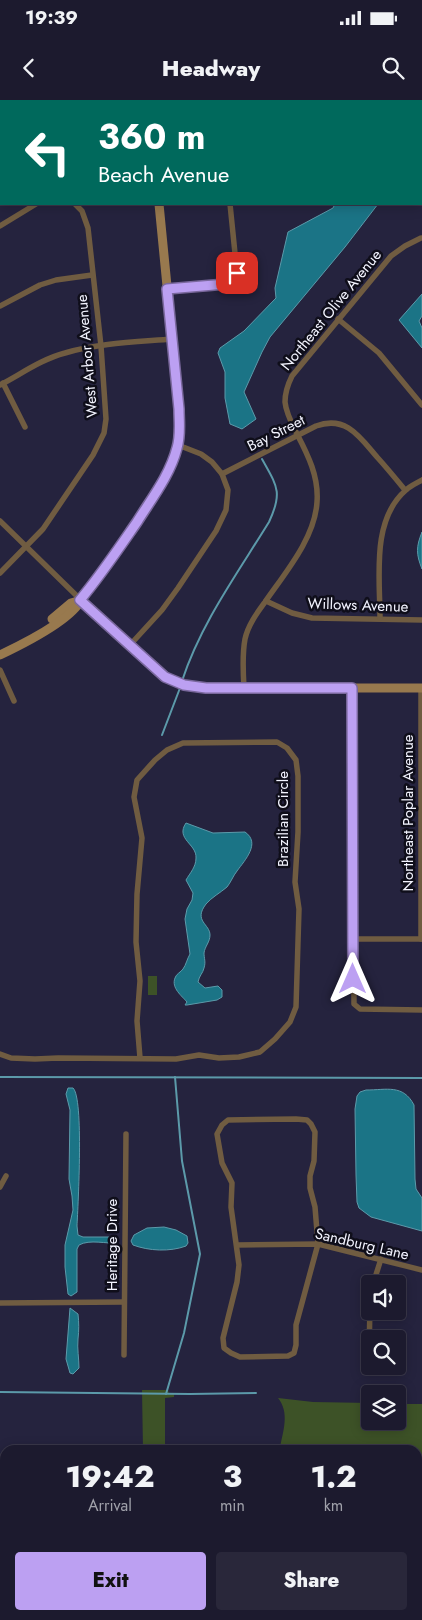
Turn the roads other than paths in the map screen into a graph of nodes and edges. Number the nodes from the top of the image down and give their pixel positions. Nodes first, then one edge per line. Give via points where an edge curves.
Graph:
1 (34, 205) edge
2 (76, 205) edge
3 (159, 205) edge
4 (230, 205) edge
5 (0, 226) edge
6 (420, 238) dead end
7 (92, 275) junction
8 (167, 289) junction
9 (0, 306) edge
10 (338, 319) junction
11 (172, 339) junction
12 (101, 346) junction
13 (1, 384) edge
14 (422, 405) edge
15 (25, 427) dead end
16 (298, 436) junction
17 (178, 445) junction
18 (222, 474) junction
19 (422, 480) edge
20 (405, 490) junction
21 (0, 521) edge
22 (26, 546) junction
23 (0, 573) edge
24 (80, 600) junction
25 (266, 601) junction
26 (380, 618) junction
27 (422, 620) edge
28 (130, 646) junction
29 (0, 649) edge
30 (0, 655) edge
31 (0, 670) edge
32 (244, 688) junction
33 (352, 688) junction
34 (421, 688) edge
35 (14, 701) dead end
36 (354, 939) junction
37 (421, 939) edge
38 (422, 1010) edge
39 (0, 1054) edge
40 (140, 1058) junction
41 (126, 1134) dead end
42 (6, 1176) dead end
43 (0, 1187) edge
44 (318, 1244) junction
45 (237, 1245) junction
46 (381, 1259) junction
47 (422, 1270) edge
48 (376, 1275) edge
49 (124, 1302) junction
50 (0, 1303) edge
51 (124, 1355) dead end

1 - 5 street
2 - 7 street, West Arbor Avenue via 82,211 88,228
3 - 8 street
4 - 8 street via 237,273 234,280 226,284
6 - 10 street, Northeast Olive Avenue via 391,256
7 - 9 street via 40,285
7 - 12 street, West Arbor Avenue
8 - 11 street
10 - 14 street via 379,354
10 - 16 street, Northeast Olive Avenue via 292,376 286,389 288,417
11 - 12 street
11 - 17 street via 179,409
12 - 13 street via 49,358
12 - 22 street, West Arbor Avenue via 104,433 62,502
13 - 15 street
16 - 18 street, Bay Street
16 - 20 street, Bay Street via 325,424 349,427
16 - 25 street, Northeast Olive Avenue via 317,484 313,524
17 - 18 street via 200,454
17 - 24 street via 173,462 153,497
18 - 28 street via 228,490 226,510 216,531 162,610
19 - 20 street
20 - 26 street via 390,510 382,533
21 - 22 street
22 - 23 street, West Arbor Avenue
22 - 24 street
24 - 28 street
24 - 29 street
24 - 30 street via 78,606 54,624
25 - 26 street, Willows Avenue via 312,618
25 - 32 street, Northeast Olive Avenue via 245,638
26 - 27 street, Willows Avenue
28 - 32 street via 165,677 177,683 206,688
31 - 35 street
32 - 33 street
33 - 34 street
33 - 36 street
34 - 37 street, Northeast Poplar Avenue
36 - 37 street
36 - 38 street via 353,999 356,1008
39 - 40 street, Brazilian Circle via 35,1059
40 - 40 street, Brazilian Circle via 137,1021 140,982 136,942 142,838 134,797 137,780 167,750 183,743 277,742 287,748 296,760 298,776 296,1007 290,1022 260,1052 239,1057
41 - 49 street, Heritage Drive
42 - 43 street
44 - 45 street, Sandburg Lane
44 - 45 street via 296,1325 294,1353 288,1356 240,1357 224,1348 222,1338 237,1282
44 - 45 street via 310,1188 315,1146 315,1132 311,1124 296,1119 228,1120 217,1134 222,1163 232,1183 231,1207
44 - 46 street, Sandburg Lane
46 - 47 street, Sandburg Lane
46 - 48 street
49 - 50 street
49 - 51 street, Heritage Drive

